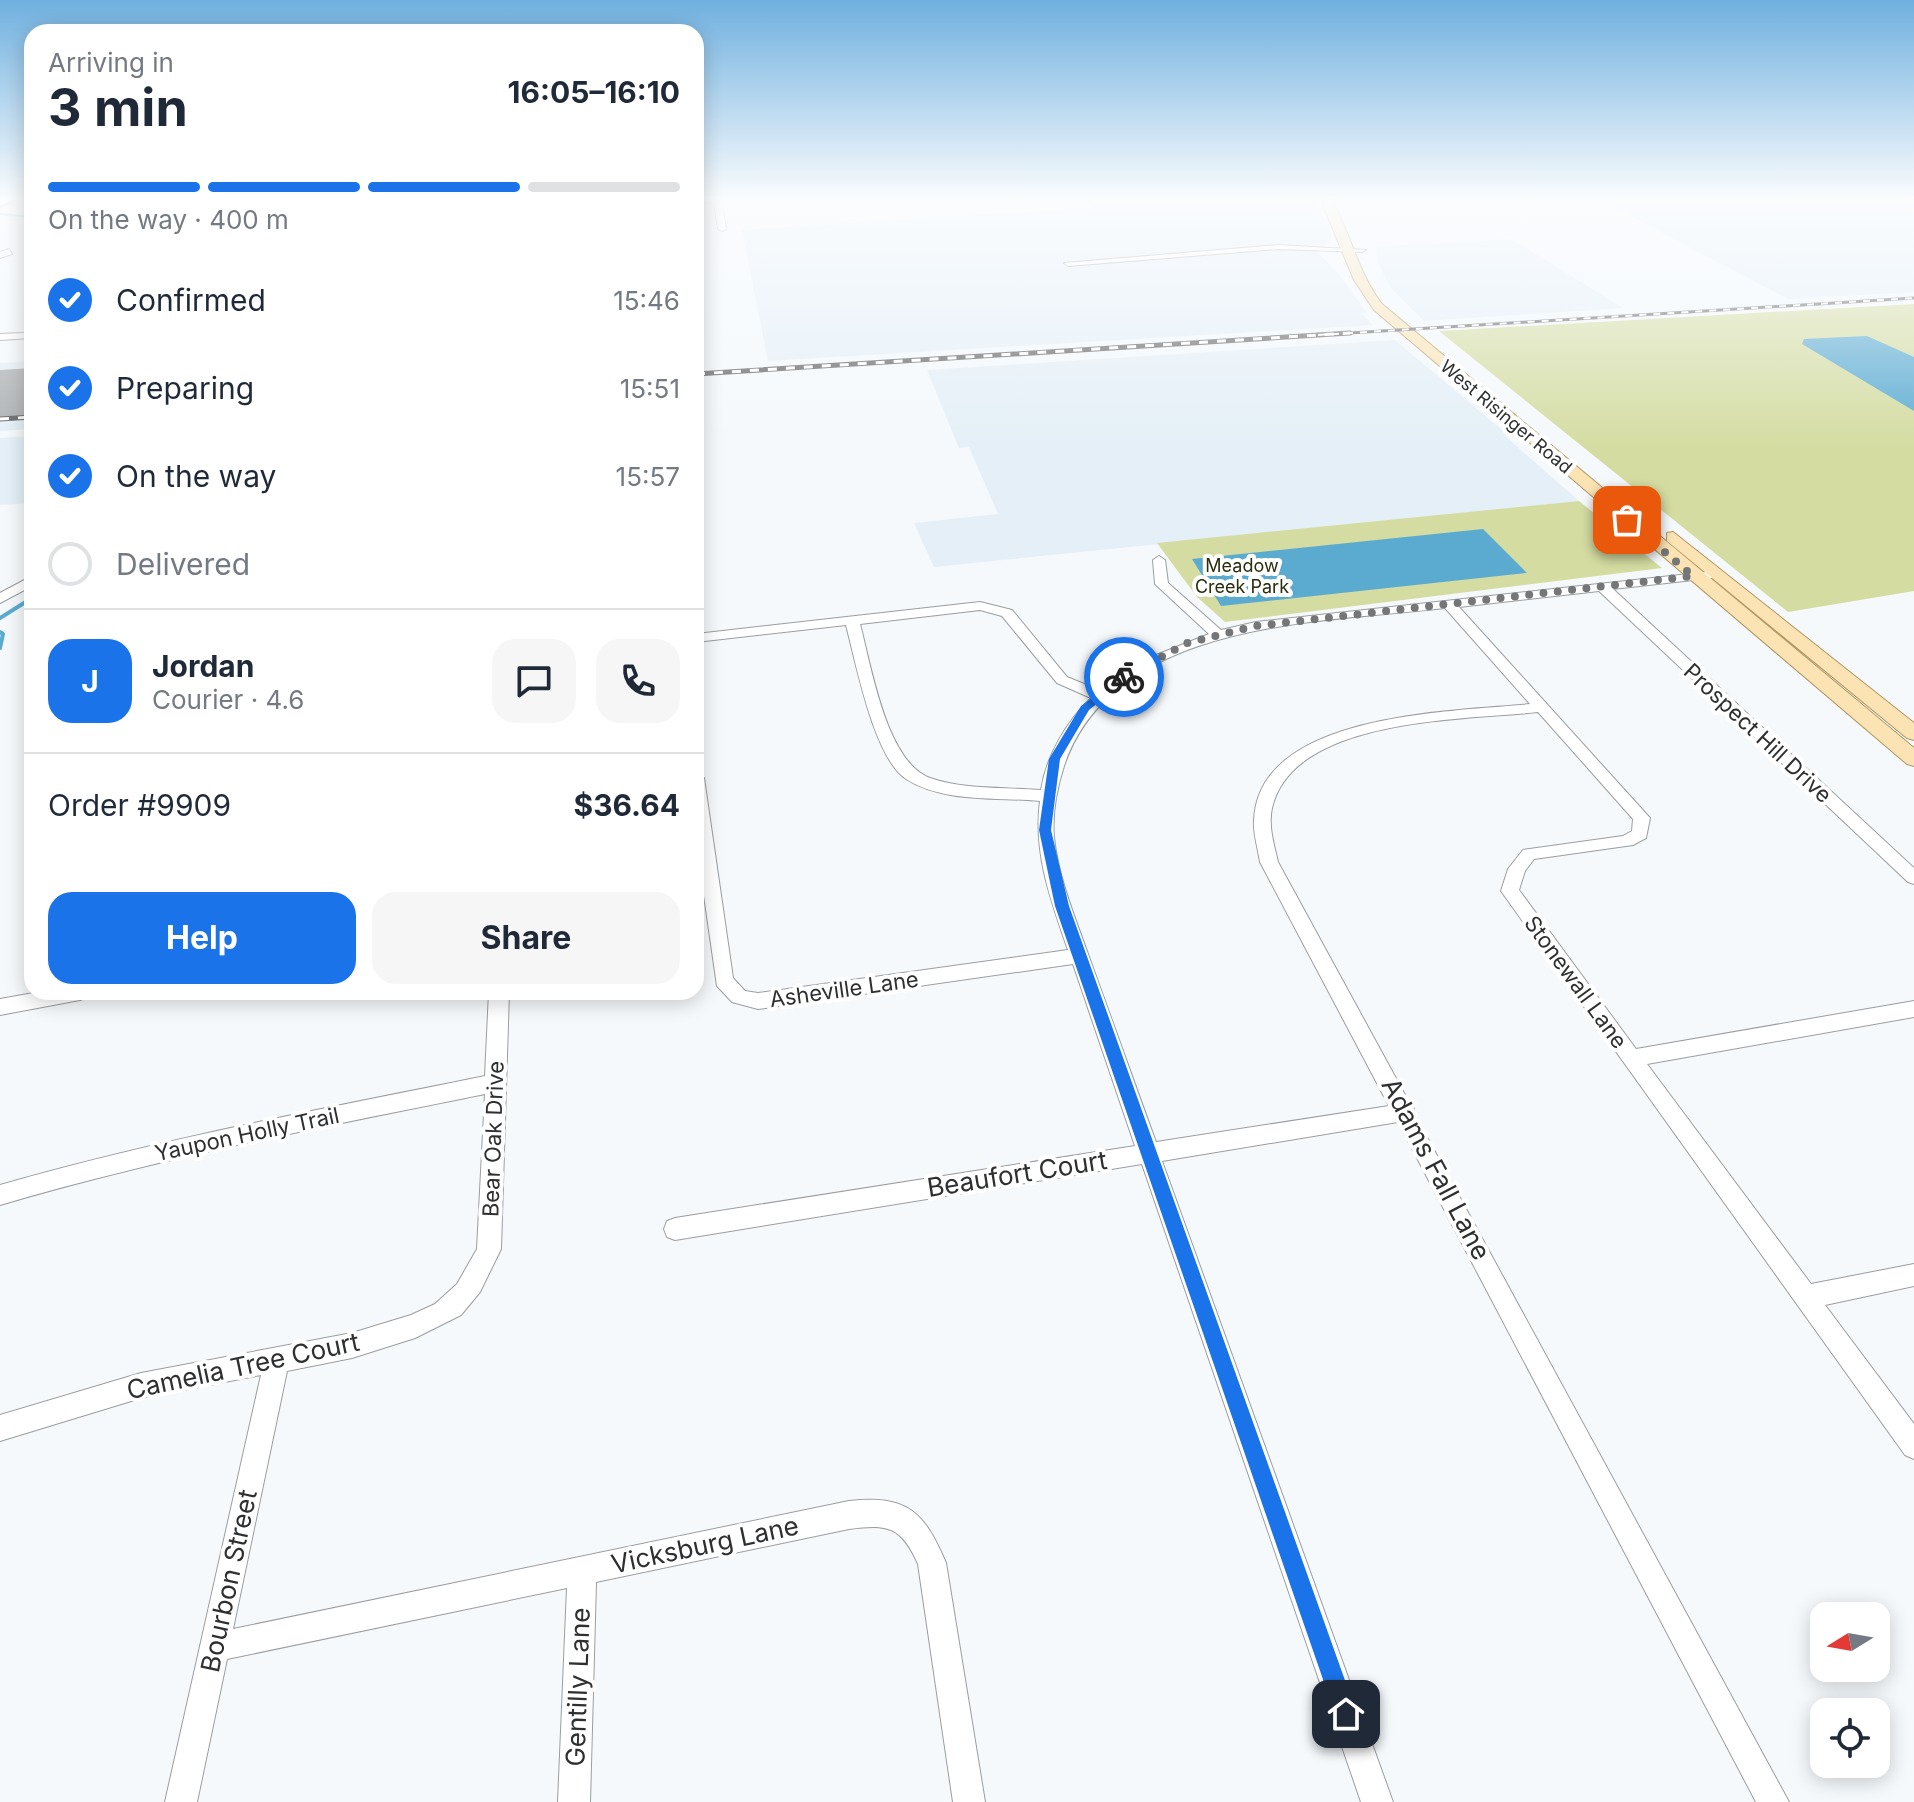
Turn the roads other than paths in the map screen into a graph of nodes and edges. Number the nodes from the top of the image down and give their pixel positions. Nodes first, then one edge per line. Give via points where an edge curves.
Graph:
1 (1359, 282) edge
2 (1376, 282) edge
3 (24, 334) edge
4 (0, 337) edge
5 (1542, 449) junction
6 (1627, 498) junction
7 (1159, 560) dead end
8 (1717, 573) junction
9 (1693, 576) junction
10 (24, 585) edge
11 (1603, 587) junction
12 (0, 599) edge
13 (1448, 603) junction
14 (852, 620) junction
15 (1217, 634) junction
16 (704, 637) edge
17 (1100, 696) junction
18 (1541, 707) junction
19 (1914, 733) edge
20 (1914, 759) edge
21 (1048, 796) junction
22 (704, 836) edge
23 (1914, 878) edge
24 (1080, 956) junction
25 (37, 1000) edge
26 (499, 1000) edge
27 (0, 1007) edge
28 (1914, 1009) edge
29 (1632, 1058) junction
30 (495, 1083) junction
31 (1406, 1112) junction
32 (1149, 1153) junction
33 (0, 1195) edge
34 (675, 1229) dead end
35 (1914, 1275) edge
36 (475, 1282) joint
37 (1806, 1297) junction
38 (277, 1360) junction
39 (0, 1428) edge
40 (1914, 1446) edge
41 (582, 1572) junction
42 (215, 1647) junction
43 (181, 1802) edge
44 (574, 1802) edge
45 (969, 1802) edge
46 (1377, 1802) edge
47 (1773, 1802) edge

1 - 5 main road, West Risinger Road via 1378,307
2 - 6 main road, West Risinger Road via 1403,314
3 - 4 street
5 - 6 main road via 1564,452
5 - 9 main road, West Risinger Road
6 - 8 main road, West Risinger Road
7 - 15 street via 1162,584
8 - 9 street
8 - 19 main road, West Risinger Road
9 - 11 street
9 - 20 main road, West Risinger Road
10 - 12 street
11 - 13 street
11 - 23 street, Prospect Hill Drive
13 - 15 street
13 - 18 street, Stonewall Lane
14 - 16 street
14 - 17 street via 980,606 1007,613 1062,680
14 - 21 street via 890,751 909,774 942,785
15 - 17 street via 1135,668
17 - 21 street via 1084,708 1055,759
18 - 29 street, Stonewall Lane via 1642,818 1640,834 1627,841 1529,854 1510,891
18 - 31 street, Adams Fall Lane via 1358,731 1315,745 1290,764 1272,788 1262,818 1269,862
21 - 24 street via 1045,830
22 - 24 street, Asheville Lane via 724,981 739,997 758,1001
24 - 32 street
25 - 27 street
26 - 30 street, Bear Oak Drive
28 - 29 street
29 - 37 street, Stonewall Lane
30 - 33 street, Yaupon Holly Trail via 194,1144
30 - 36 street, Bear Oak Drive via 489,1249
31 - 32 street, Beaufort Court
31 - 47 street, Adams Fall Lane
32 - 34 street, Beaufort Court
32 - 46 street
35 - 37 street
36 - 38 street, Camelia Tree Court via 446,1311 388,1334
37 - 40 street, Stonewall Lane
38 - 39 street, Camelia Tree Court via 60,1406
38 - 42 street, Bourbon Street
41 - 42 street, Vicksburg Lane
41 - 44 street, Gentilly Lane
41 - 45 street, Vicksburg Lane via 849,1515 898,1513 920,1535 932,1563
42 - 43 street, Bourbon Street

